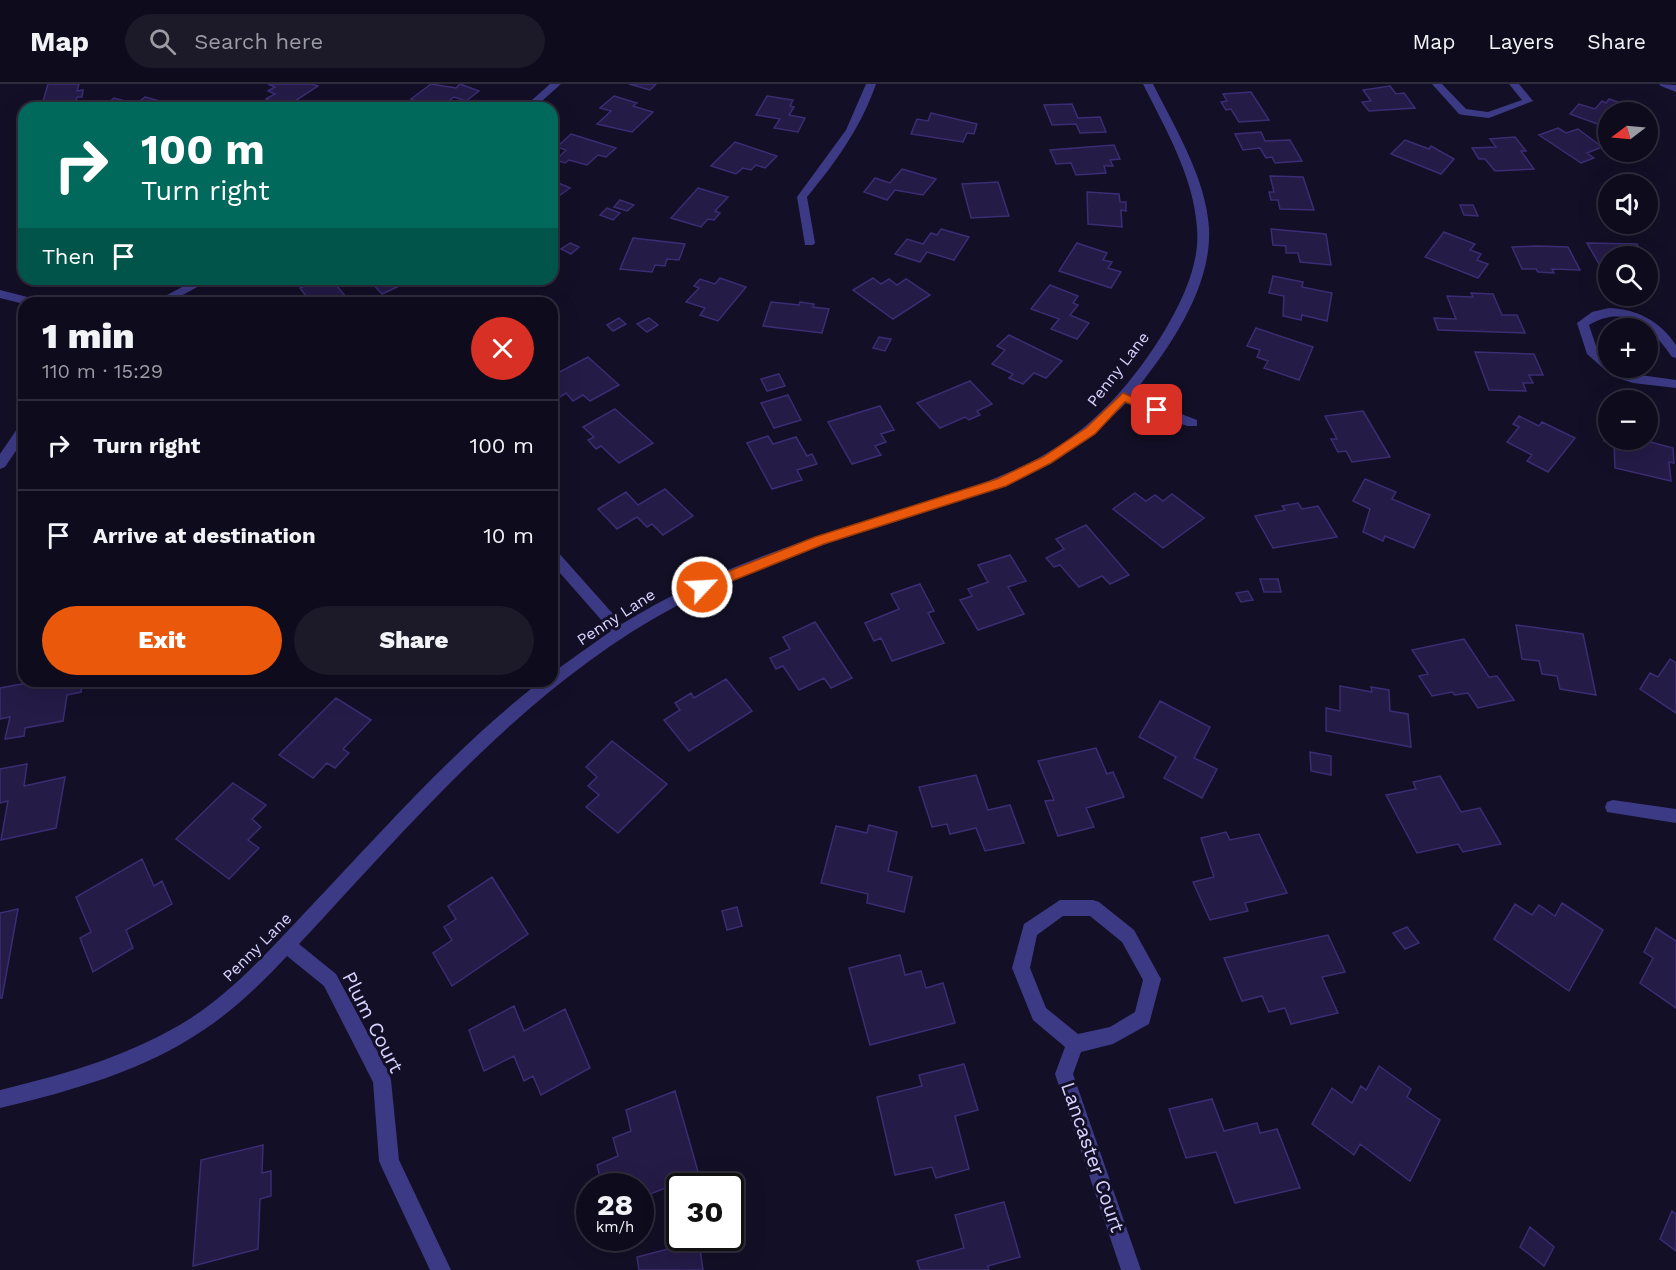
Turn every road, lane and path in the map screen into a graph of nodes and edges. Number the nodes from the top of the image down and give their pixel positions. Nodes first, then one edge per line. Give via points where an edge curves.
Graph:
1 (556, 84) edge
2 (871, 84) edge
3 (1148, 84) edge
4 (1437, 84) edge
5 (1514, 84) edge
6 (1664, 84) edge
7 (1676, 89) edge
8 (535, 102) edge
9 (809, 243) dead end
10 (194, 285) edge
11 (0, 294) edge
12 (170, 297) edge
13 (18, 299) edge
14 (1638, 318) edge
15 (1658, 331) edge
16 (1676, 354) edge
17 (1598, 358) edge
18 (1633, 378) edge
19 (1676, 381) edge
20 (1123, 397) junction
21 (1192, 423) dead end
22 (18, 438) edge
23 (0, 464) edge
24 (558, 562) edge
25 (621, 633) junction
26 (558, 678) edge
27 (545, 687) edge
28 (1613, 807) dead end
29 (1676, 816) edge
30 (286, 944) junction
31 (1075, 1044) junction
32 (0, 1099) edge
33 (441, 1270) edge
34 (1131, 1270) edge

1 - 8 street
2 - 9 street via 863,111 845,144 802,197
3 - 20 street, Penny Lane via 1187,166 1203,228 1202,266 1169,331
4 - 5 street via 1463,112 1489,115 1528,100
6 - 7 street
10 - 12 street
11 - 13 street
14 - 17 street via 1621,312 1596,313 1583,323 1590,351
15 - 16 street
18 - 19 street via 1646,382
20 - 21 street
20 - 25 street, Penny Lane via 1090,431 1047,460 1001,483 820,541 720,578 645,616
22 - 23 street
24 - 25 street
25 - 26 street, Penny Lane
27 - 30 street, Penny Lane via 487,735
28 - 29 street
30 - 32 street, Penny Lane via 233,996 179,1036 114,1067
30 - 33 street, Plum Court via 330,980 382,1080 389,1161
31 - 31 street via 1038,1014 1021,968 1030,930 1060,908 1093,908 1128,936 1152,979 1143,1018 1113,1035
31 - 34 street, Lancaster Court via 1064,1074

